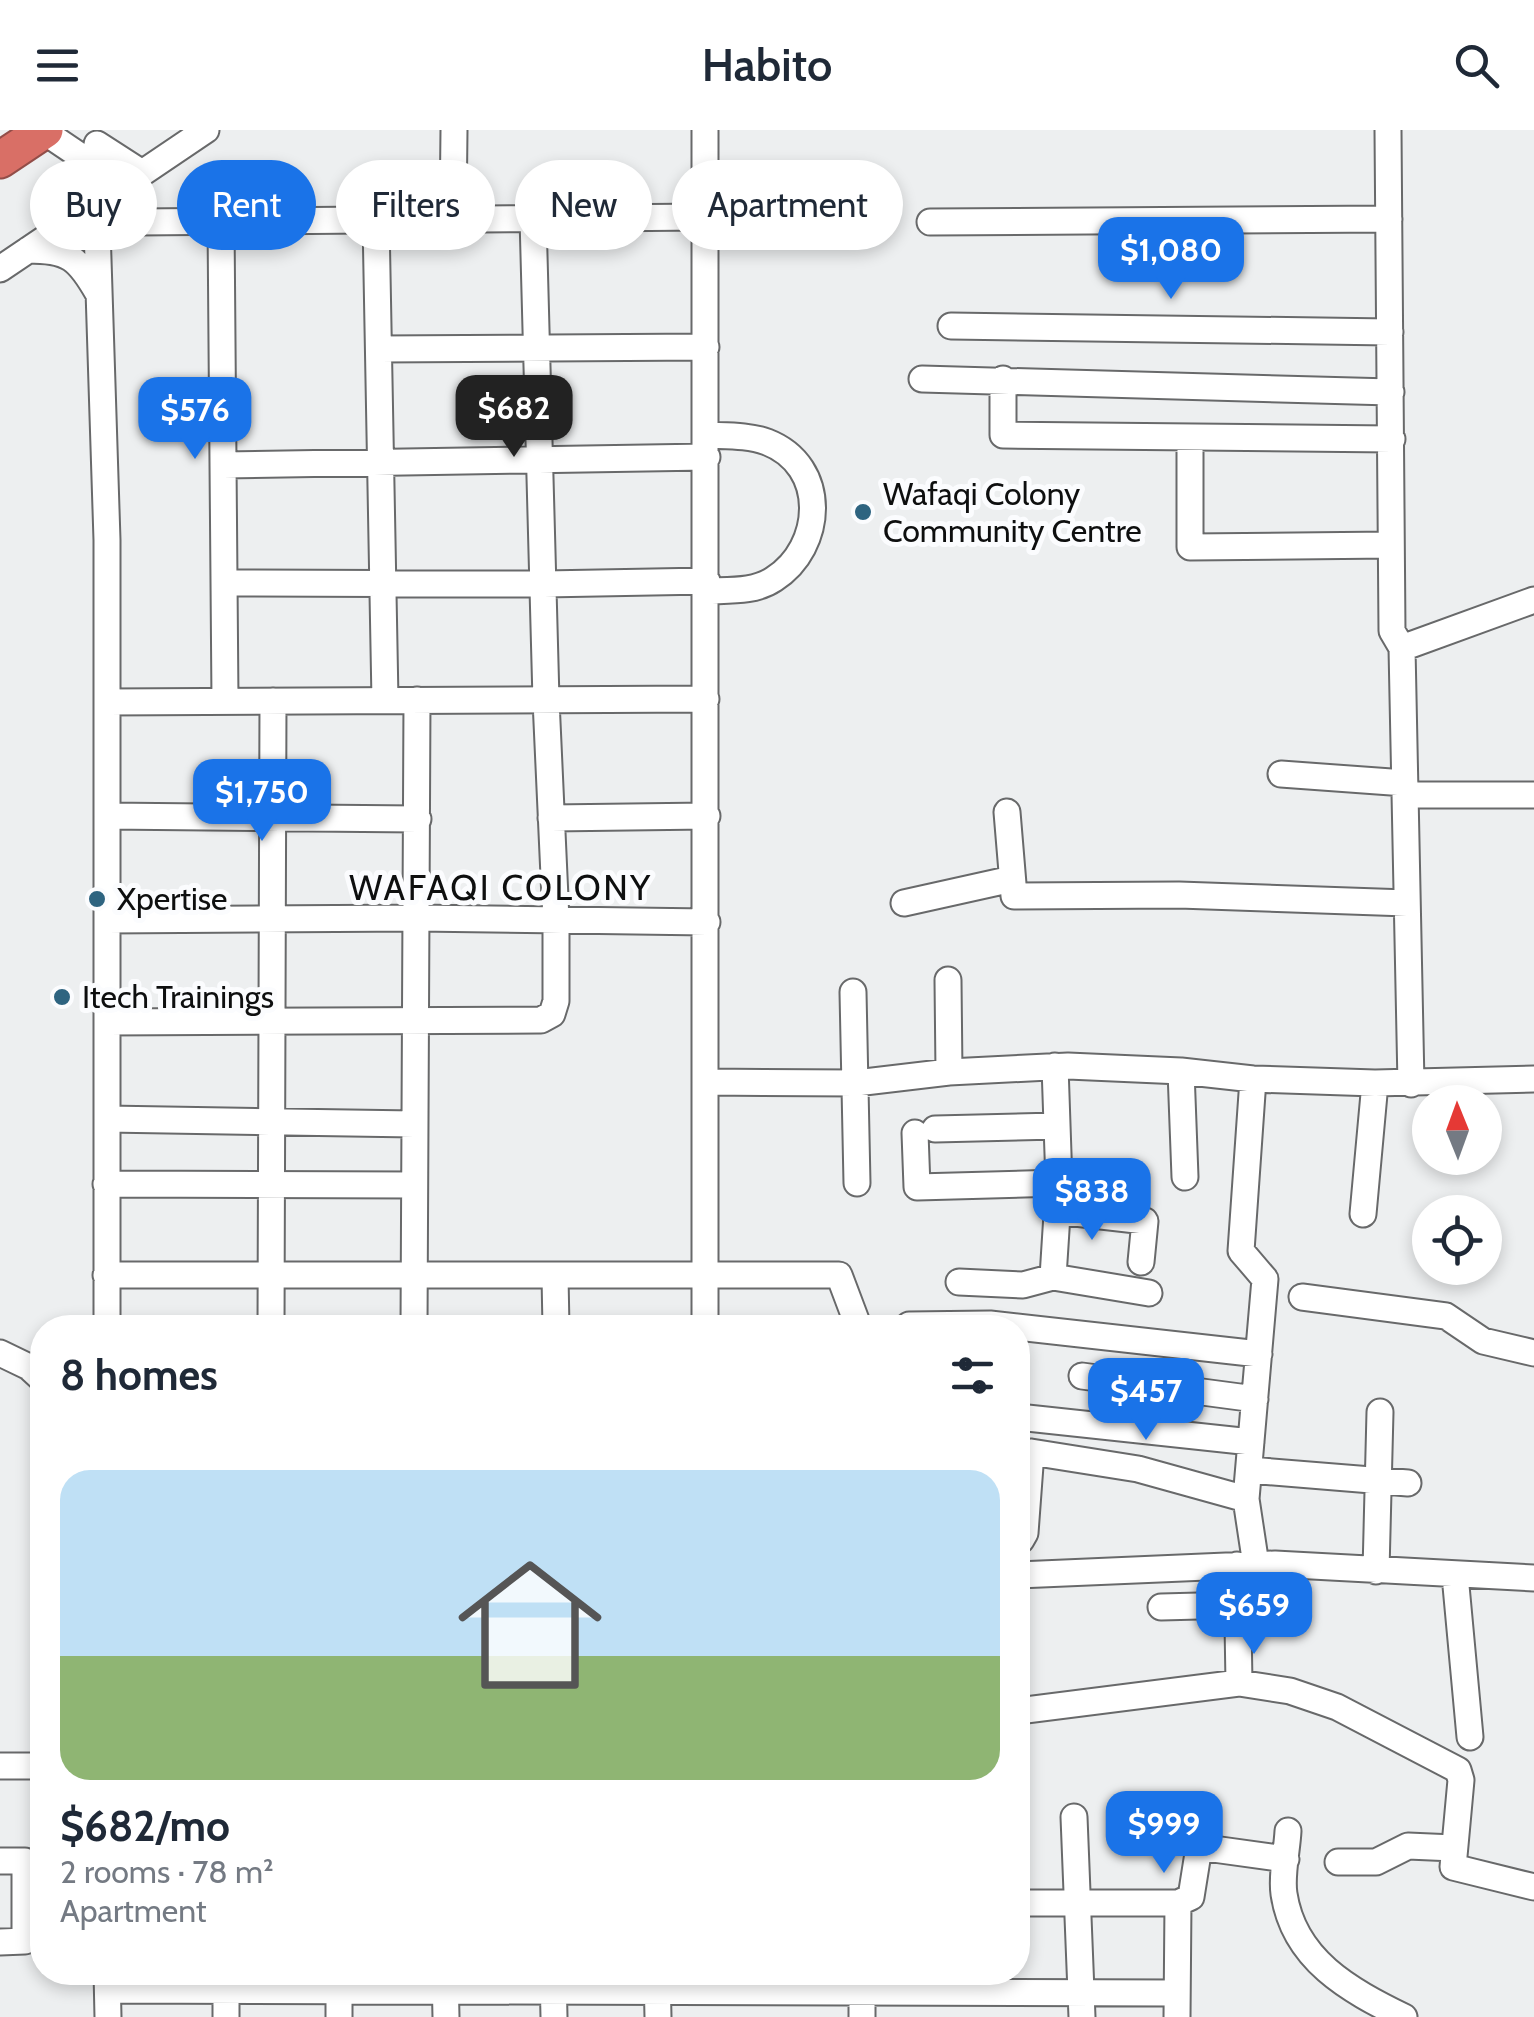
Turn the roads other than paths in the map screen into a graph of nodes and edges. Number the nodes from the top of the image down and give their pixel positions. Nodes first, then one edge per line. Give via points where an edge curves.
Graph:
1 (44, 130) edge
2 (206, 130) edge
3 (454, 130) edge
4 (705, 130) edge
5 (1388, 130) edge
6 (97, 147) edge
7 (0, 160) edge
8 (120, 160) edge
9 (453, 160) edge
10 (705, 160) edge
11 (157, 163) edge
12 (1389, 219) junction
13 (930, 222) dead end
14 (28, 250) joint
15 (98, 250) edge
16 (221, 250) edge
17 (376, 250) edge
18 (534, 250) edge
19 (705, 250) edge
20 (0, 269) edge
21 (100, 296) junction
22 (951, 326) dead end
23 (1390, 332) junction
24 (706, 347) junction
25 (538, 348) junction
26 (378, 349) junction
27 (922, 379) dead end
28 (1003, 379) junction
29 (1391, 392) junction
30 (1190, 437) junction
31 (1392, 439) junction
32 (706, 446) junction
33 (541, 457) junction
34 (381, 462) junction
35 (223, 466) junction
36 (1391, 544) junction
37 (224, 584) junction
38 (383, 584) junction
39 (544, 584) junction
40 (707, 586) junction
41 (1534, 600) edge
42 (1402, 648) junction
43 (706, 698) junction
44 (386, 700) junction
45 (417, 700) junction
46 (546, 700) junction
47 (225, 701) junction
48 (273, 701) junction
49 (107, 702) junction
50 (1281, 774) dead end
51 (1405, 789) junction
52 (1534, 794) edge
53 (1007, 812) dead end
54 (107, 816) junction
55 (707, 816) junction
56 (272, 817) junction
57 (551, 818) junction
58 (418, 819) junction
59 (1012, 880) junction
60 (904, 903) dead end
61 (1407, 903) junction
62 (417, 918) junction
63 (108, 920) junction
64 (271, 920) junction
65 (556, 920) junction
66 (707, 922) junction
67 (948, 980) dead end
68 (853, 992) dead end
69 (107, 1022) junction
70 (415, 1022) junction
71 (270, 1023) junction
72 (1055, 1066) junction
73 (1181, 1071) junction
74 (949, 1072) junction
75 (1253, 1079) junction
76 (1534, 1079) edge
77 (705, 1082) junction
78 (856, 1083) junction
79 (1375, 1083) junction
80 (1411, 1084) junction
81 (107, 1120) junction
82 (270, 1122) junction
83 (414, 1124) junction
84 (1057, 1126) junction
85 (1185, 1177) dead end
86 (1059, 1182) junction
87 (857, 1183) dead end
88 (106, 1184) junction
89 (414, 1185) junction
90 (270, 1186) junction
91 (1057, 1211) junction
92 (1363, 1214) dead end
93 (1142, 1262) dead end
94 (106, 1275) junction
95 (270, 1275) junction
96 (414, 1276) junction
97 (555, 1276) junction
98 (705, 1277) junction
99 (1054, 1278) junction
100 (959, 1282) dead end
101 (1023, 1285) junction
102 (1149, 1294) dead end
103 (1302, 1297) dead end
104 (107, 1315) edge
105 (270, 1315) edge
106 (414, 1315) edge
107 (556, 1315) edge
108 (706, 1315) edge
109 (854, 1315) edge
110 (1016, 1315) edge
111 (1030, 1329) edge
112 (0, 1353) edge
113 (1534, 1353) edge
114 (1259, 1354) junction
115 (30, 1368) edge
116 (1082, 1376) dead end
117 (1255, 1398) junction
118 (1380, 1412) dead end
119 (1030, 1418) edge
120 (1251, 1442) junction
121 (1030, 1466) edge
122 (1249, 1470) junction
123 (1378, 1482) junction
124 (1408, 1483) dead end
125 (1246, 1498) junction
126 (1247, 1565) junction
127 (1376, 1571) junction
128 (1030, 1574) edge
129 (1456, 1575) junction
130 (1534, 1578) edge
131 (1238, 1604) junction
132 (1161, 1607) dead end
133 (1239, 1683) junction
134 (1030, 1709) edge
135 (1470, 1738) dead end
136 (0, 1766) edge
137 (30, 1766) edge
138 (1074, 1817) dead end
139 (1288, 1832) dead end
140 (1454, 1848) junction
141 (1286, 1859) junction
142 (0, 1861) edge
143 (1338, 1862) dead end
144 (30, 1885) edge
145 (1534, 1887) edge
146 (1030, 1903) edge
147 (1080, 1903) junction
148 (1178, 1903) junction
149 (30, 1919) edge
150 (0, 1942) edge
151 (108, 1985) edge
152 (129, 1985) edge
153 (732, 1985) edge
154 (783, 1985) edge
155 (445, 1994) edge
156 (554, 1994) edge
157 (658, 1994) edge
158 (862, 1994) edge
159 (226, 2004) edge
160 (339, 2004) edge
161 (970, 2005) edge
162 (1082, 2005) edge
163 (1176, 2005) edge
164 (108, 2017) edge
165 (1404, 2017) edge

1 - 6 street
1 - 7 highway
2 - 11 street
3 - 9 street
4 - 10 street
5 - 12 street
6 - 8 street
12 - 13 street
12 - 23 street
14 - 20 street
14 - 21 street via 57,250 78,262
15 - 21 street
16 - 35 street
17 - 26 street
18 - 25 street
19 - 24 street
21 - 49 street
22 - 23 street
23 - 29 street
24 - 25 street
24 - 32 street
25 - 26 street
25 - 33 street
26 - 34 street
27 - 28 street
28 - 29 street
28 - 30 street via 1002,435
29 - 31 street
30 - 31 street
30 - 36 street via 1190,547
31 - 36 street
32 - 33 street
32 - 40 street
32 - 40 street via 740,436 768,442 805,476 815,504 811,532 795,562 772,581 745,590
33 - 34 street
33 - 39 street
34 - 35 street
34 - 38 street
35 - 37 street
36 - 42 street via 1392,631
37 - 38 street
37 - 47 street
38 - 39 street
38 - 44 street
39 - 40 street
39 - 46 street
40 - 43 street
41 - 42 street
42 - 51 street
43 - 46 street
43 - 55 street
44 - 45 street
44 - 48 street
45 - 46 street
45 - 58 street
46 - 57 street
47 - 48 street
47 - 49 street
48 - 56 street
49 - 54 street
50 - 51 street
51 - 52 street
51 - 61 street
53 - 59 street
54 - 56 street
54 - 63 street
55 - 57 street
55 - 66 street
56 - 58 street
56 - 64 street
57 - 65 street
58 - 62 street
59 - 60 street
59 - 61 street via 1014,896
61 - 80 street
62 - 64 street
62 - 65 street
62 - 70 street
63 - 64 street
63 - 69 street
64 - 71 street
65 - 66 street
65 - 70 street via 552,1014 541,1020
66 - 77 street
67 - 74 street
68 - 78 street
69 - 71 street
69 - 81 street
70 - 71 street
70 - 83 street
71 - 82 street
72 - 73 street
72 - 74 street
72 - 84 street
73 - 75 street
73 - 85 street
74 - 78 street
75 - 79 street
75 - 114 street via 1241,1252 1265,1279
76 - 80 street
77 - 78 street
77 - 98 street
78 - 87 street
79 - 80 street
79 - 92 street
81 - 82 street
81 - 88 street
82 - 83 street
82 - 90 street
83 - 89 street
84 - 86 street
84 - 86 street via 925,1131 916,1188
86 - 91 street
88 - 90 street
88 - 94 street
89 - 90 street
89 - 96 street
90 - 95 street
91 - 93 street via 1144,1220
91 - 99 street
94 - 95 street
94 - 104 street
95 - 96 street
95 - 105 street
96 - 97 street
96 - 106 street
97 - 98 street
97 - 107 street
98 - 108 street
98 - 109 street via 839,1275
99 - 101 street
99 - 102 street
100 - 101 street
101 - 110 street
103 - 113 street via 1446,1316 1482,1340
111 - 114 street
112 - 115 street
114 - 117 street
116 - 117 street
117 - 120 street
118 - 123 street
119 - 120 street
120 - 122 street
121 - 125 street via 1031,1452
122 - 123 street
122 - 125 street
123 - 124 street
123 - 127 street
125 - 126 street
126 - 127 street
126 - 128 street
126 - 131 street
127 - 129 street
129 - 130 street
129 - 135 street
131 - 132 street
131 - 133 street
133 - 134 street
133 - 140 street via 1337,1707 1449,1763 1460,1780
136 - 137 street
138 - 147 street
139 - 141 street
140 - 143 street via 1408,1846 1376,1862
140 - 145 street via 1458,1870
141 - 148 street via 1199,1847 1191,1898
141 - 165 street via 1284,1894 1310,1956
142 - 144 street via 25,1861
146 - 147 street
147 - 148 street
147 - 162 street
148 - 163 street
149 - 150 street via 24,1941
151 - 164 street
152 - 159 street
153 - 157 street
154 - 158 street
155 - 156 street
155 - 160 street
156 - 157 street
158 - 161 street
159 - 160 street
161 - 162 street
162 - 163 street

